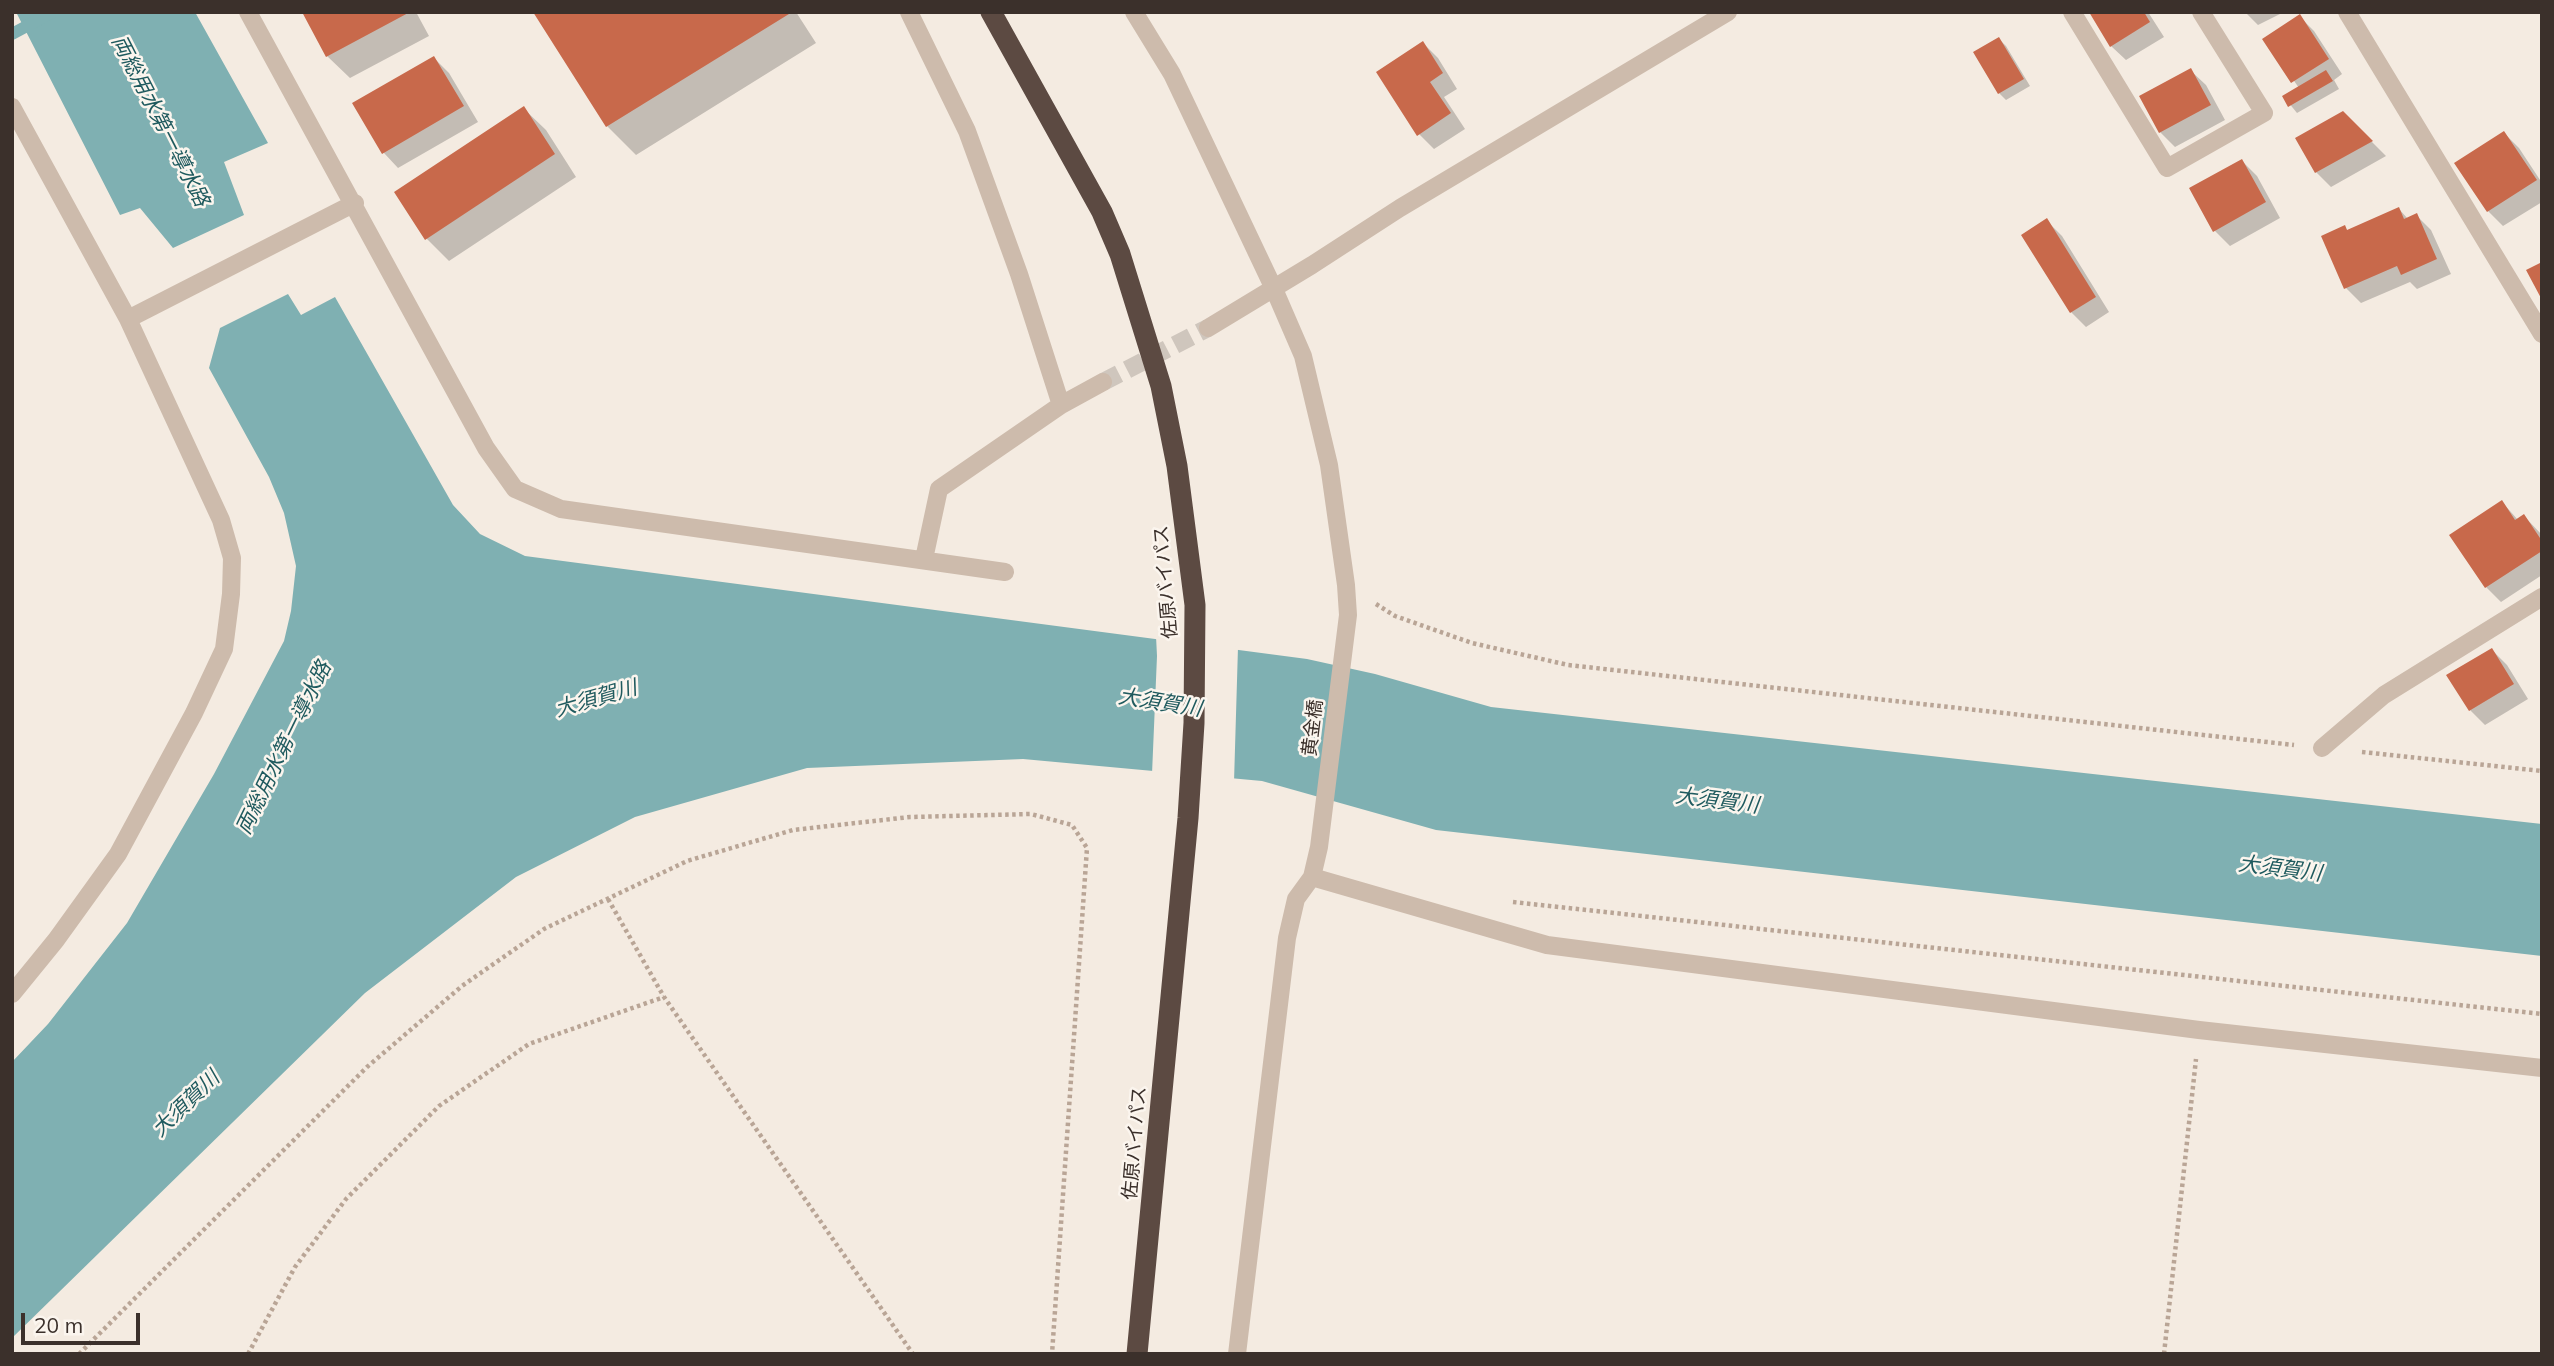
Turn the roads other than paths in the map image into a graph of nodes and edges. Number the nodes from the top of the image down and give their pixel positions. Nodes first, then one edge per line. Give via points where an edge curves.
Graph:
1 (248, 12) edge
2 (909, 12) edge
3 (991, 12) edge
4 (1135, 12) edge
5 (1728, 12) edge
6 (2072, 12) edge
7 (2201, 12) edge
8 (2347, 12) edge
9 (12, 107) edge
10 (355, 203) junction
11 (1274, 289) junction
12 (128, 319) junction
13 (1208, 328) tunnel mouth
14 (2542, 334) edge
15 (1104, 382) tunnel mouth
16 (1061, 405) junction
17 (924, 559) junction
18 (1005, 572) dead end
19 (2542, 597) edge
20 (2322, 748) road end
21 (1312, 877) junction
22 (12, 994) edge
23 (2542, 1068) edge
24 (1137, 1354) edge
25 (1237, 1354) edge

1 - 10 street
2 - 16 street via 967,131
3 - 24 highway, 佐原バイパス via 1102,212 1120,254 1161,386 1177,466 1195,605 1188,818
4 - 11 street, 黄金橋 via 1172,74
5 - 11 street via 1400,208
6 - 7 street via 2167,168 2264,113
8 - 14 street
9 - 12 street
10 - 12 street
10 - 17 street via 486,448 515,489 561,509
11 - 13 street
11 - 21 street, 黄金橋 via 1306,368 1329,465 1348,615
12 - 22 street via 221,520 232,558 224,649 118,854
15 - 16 street
16 - 17 street via 939,489
17 - 18 street
19 - 20 street via 2384,695
21 - 23 street via 1547,945 2199,1030
21 - 25 street, 黄金橋 via 1296,899 1287,938

